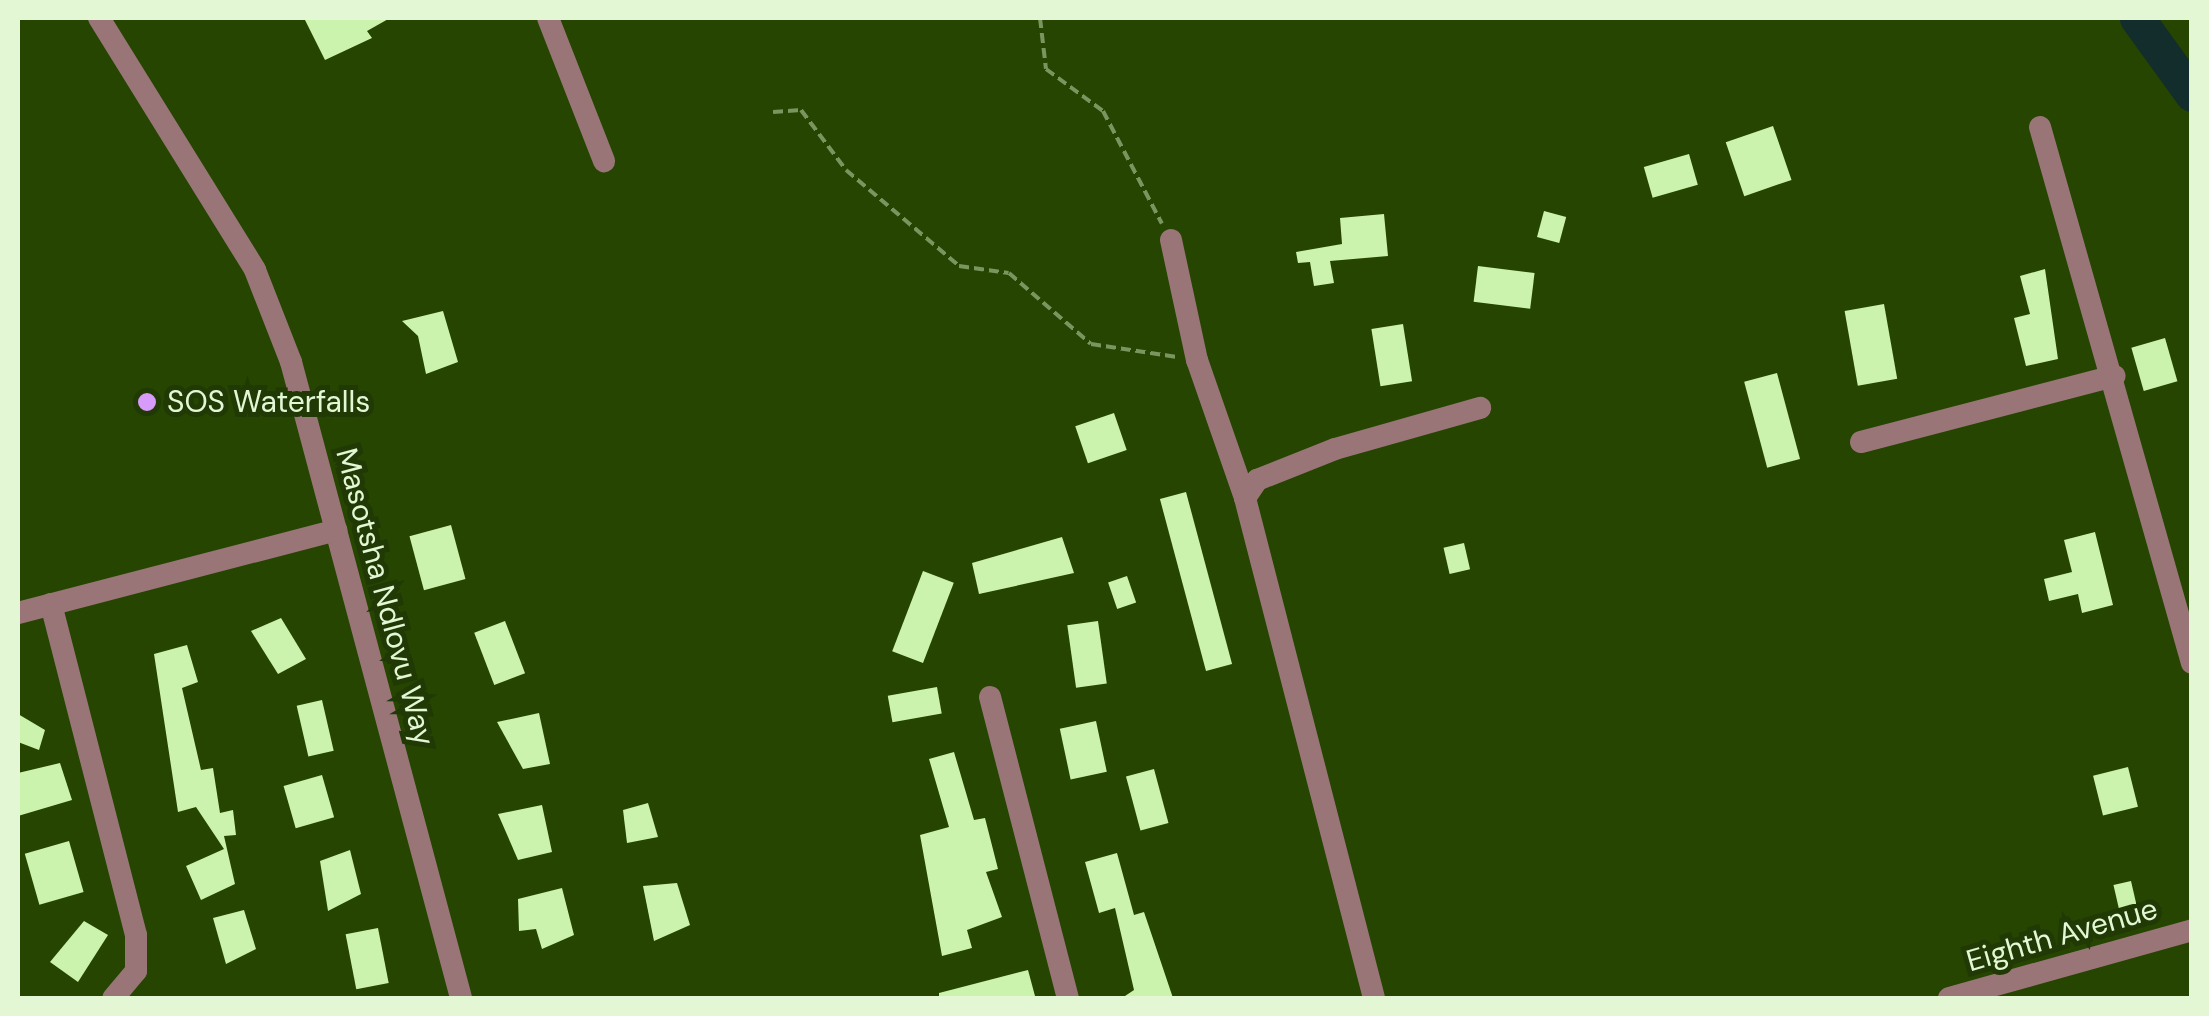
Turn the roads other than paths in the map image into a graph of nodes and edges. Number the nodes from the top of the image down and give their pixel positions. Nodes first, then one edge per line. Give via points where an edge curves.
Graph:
1 (98, 18) edge
2 (548, 18) edge
3 (2040, 127) dead end
4 (604, 161) dead end
5 (1172, 240) road end
6 (2116, 376) junction
7 (1480, 408) dead end
8 (1861, 442) dead end
9 (1245, 498) junction
10 (336, 530) junction
11 (52, 604) junction
12 (18, 613) edge
13 (2190, 649) edge
14 (990, 697) dead end
15 (2192, 930) edge
16 (113, 998) edge
17 (460, 998) edge
18 (1068, 998) edge
19 (1374, 998) edge
20 (1949, 998) edge

1 - 10 street, Masotsha Ndlovu Way via 255,270
2 - 4 street
3 - 6 street
5 - 9 street via 1197,360
6 - 8 street
6 - 13 street
7 - 9 street via 1335,449 1257,480
9 - 19 street
10 - 11 street
10 - 17 street, Masotsha Ndlovu Way
11 - 12 street
11 - 16 street via 136,935 136,971
14 - 18 street
15 - 20 street, Eighth Avenue

